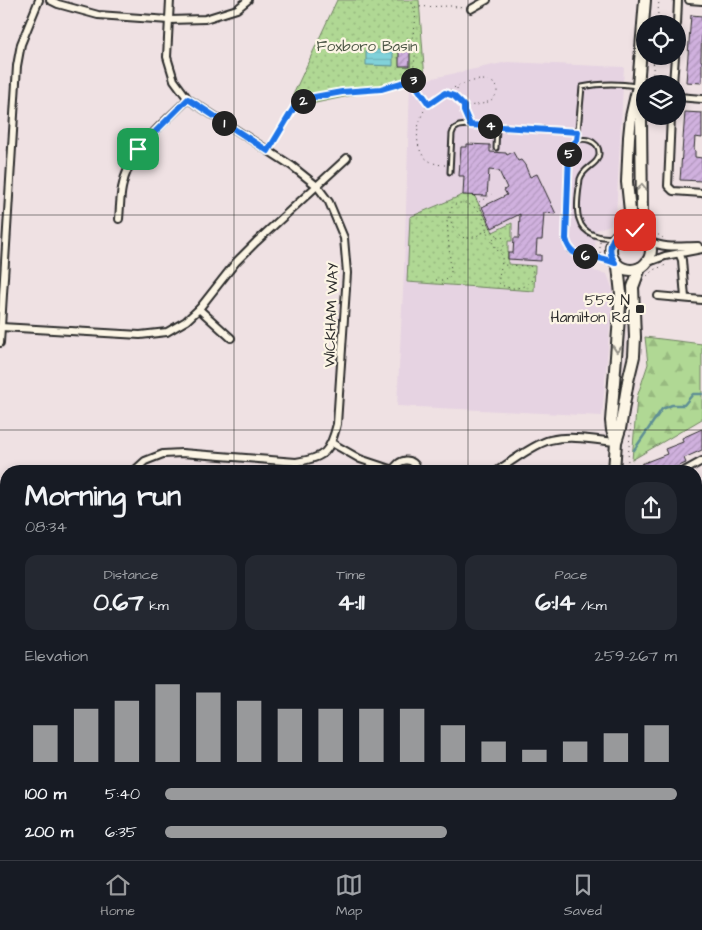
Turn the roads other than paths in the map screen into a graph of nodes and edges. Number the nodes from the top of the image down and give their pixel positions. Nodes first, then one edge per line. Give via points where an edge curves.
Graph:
1 (39, 0) edge
2 (50, 0) edge
3 (170, 0) edge
4 (248, 0) edge
5 (487, 0) edge
6 (645, 0) edge
7 (678, 0) edge
8 (689, 0) edge
9 (702, 1) edge
10 (471, 9) road end
11 (677, 15) edge
12 (169, 20) junction
13 (639, 75) edge
14 (636, 86) edge
15 (636, 95) edge
16 (686, 98) edge
17 (188, 99) junction
18 (702, 99) edge
19 (641, 125) edge
20 (671, 125) edge
21 (497, 127) junction
22 (578, 132) junction
23 (577, 140) junction
24 (496, 148) dead end
25 (347, 158) dead end
26 (450, 172) dead end
27 (316, 186) junction
28 (702, 193) edge
29 (120, 219) dead end
30 (619, 234) junction
31 (649, 236) junction
32 (702, 248) edge
33 (679, 253) junction
34 (616, 264) junction
35 (643, 265) junction
36 (658, 296) dead end
37 (685, 298) junction
38 (702, 300) edge
39 (199, 310) junction
40 (1, 327) edge
41 (231, 338) dead end
42 (0, 342) edge
43 (332, 442) junction
44 (616, 442) junction
45 (296, 462) junction
46 (141, 465) edge
47 (296, 465) edge
48 (376, 465) edge
49 (396, 465) edge
50 (415, 465) edge
51 (504, 465) edge
52 (614, 465) edge

1 - 40 street via 21,44 17,66
2 - 12 street via 98,15
3 - 12 street, WICKHAM WAY
4 - 12 street via 237,9 205,19
5 - 10 street
6 - 13 main road
7 - 11 street
8 - 9 street
12 - 17 street, WICKHAM WAY via 167,57 174,80
14 - 22 lane via 598,84 582,87
15 - 30 main road via 629,137 627,182 630,211
16 - 18 street
17 - 27 street, WICKHAM WAY via 292,166
17 - 29 street via 138,149 122,188
31 -> 19 main road via 642,217
20 - 28 street via 668,186 673,191
21 - 22 lane
21 - 24 lane
21 - 26 lane via 470,125 454,129
22 - 23 lane
23 - 30 lane via 585,138 599,149 596,162 580,179 578,218 582,227 605,238
23 - 34 lane via 569,152 567,244 578,255
25 - 27 street
27 - 39 street via 236,262
27 - 43 street, WICKHAM WAY via 329,202 344,238 347,274 337,424
30 - 31 main road via 635,230
30 - 34 main road via 610,247
31 - 32 street via 658,245
31 - 35 main road via 651,252
32 - 33 street
33 - 35 street via 656,258
33 - 37 street
34 - 35 main road via 629,270
34 -> 44 main road via 621,294 611,421
35 - 44 main road via 633,287 634,356
36 - 37 street
37 - 38 street
39 - 40 street via 167,332 140,336
39 - 41 street
40 - 42 street
43 - 45 street via 316,458
43 - 48 street
44 - 51 street via 569,438 549,440
44 - 52 main road
45 - 46 street via 182,453 163,454
45 - 47 street
49 - 50 street via 407,460

